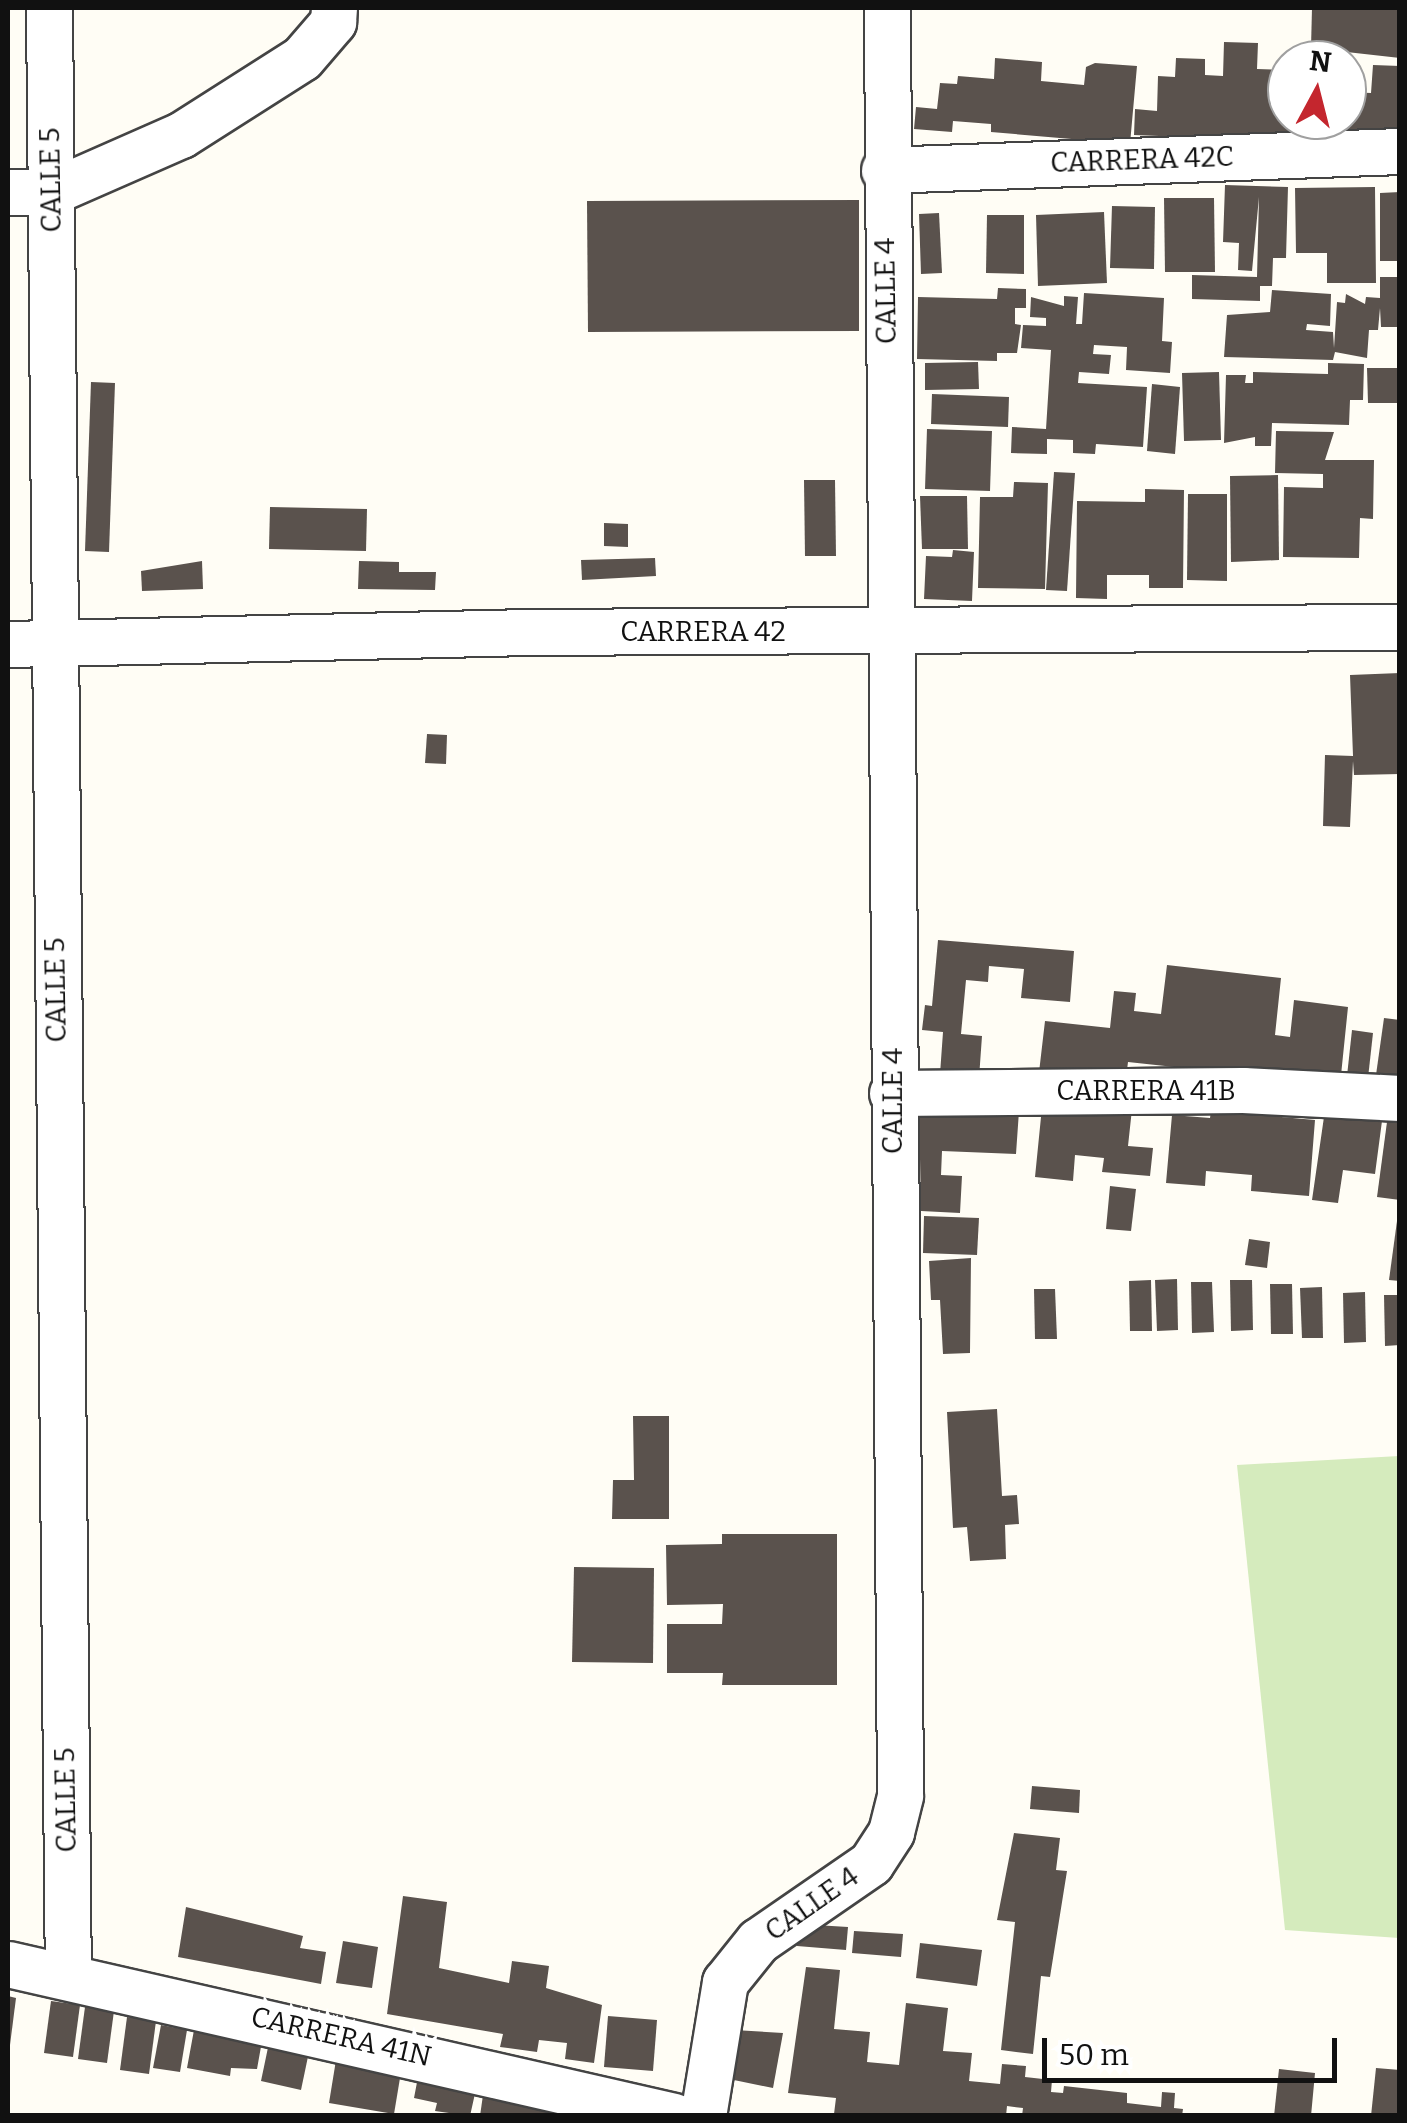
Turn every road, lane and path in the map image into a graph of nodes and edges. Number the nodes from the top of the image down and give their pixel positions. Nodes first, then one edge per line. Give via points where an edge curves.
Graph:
1 (49, 8) edge
2 (334, 8) edge
3 (887, 8) edge
4 (1400, 150) edge
5 (884, 170) junction
6 (29, 192) edge
7 (1400, 626) edge
8 (893, 631) junction
9 (52, 643) junction
10 (8, 644) edge
11 (892, 1094) junction
12 (1400, 1098) edge
13 (8, 1964) edge
14 (68, 1973) junction
15 (674, 2116) edge
16 (703, 2116) edge

1 - 6 street, CALLE 5
2 - 6 street via 333,22 302,58 182,135
3 - 5 street, CALLE 4
4 - 5 street, CARRERA 42C
5 - 8 street, CALLE 4
6 - 9 street, CALLE 5
7 - 8 street, CARRERA 42
8 - 9 street, CARRERA 42
8 - 11 street, CALLE 4
9 - 10 street, CARRERA 42
9 - 14 street, CALLE 5
11 - 12 street, CARRERA 41B via 1243,1090
11 - 16 street, CALLE 4 via 900,1794 891,1832 871,1862 758,1940 725,1982
13 - 14 street, CARRERA 41N
14 - 15 street, CARRERA 41N

